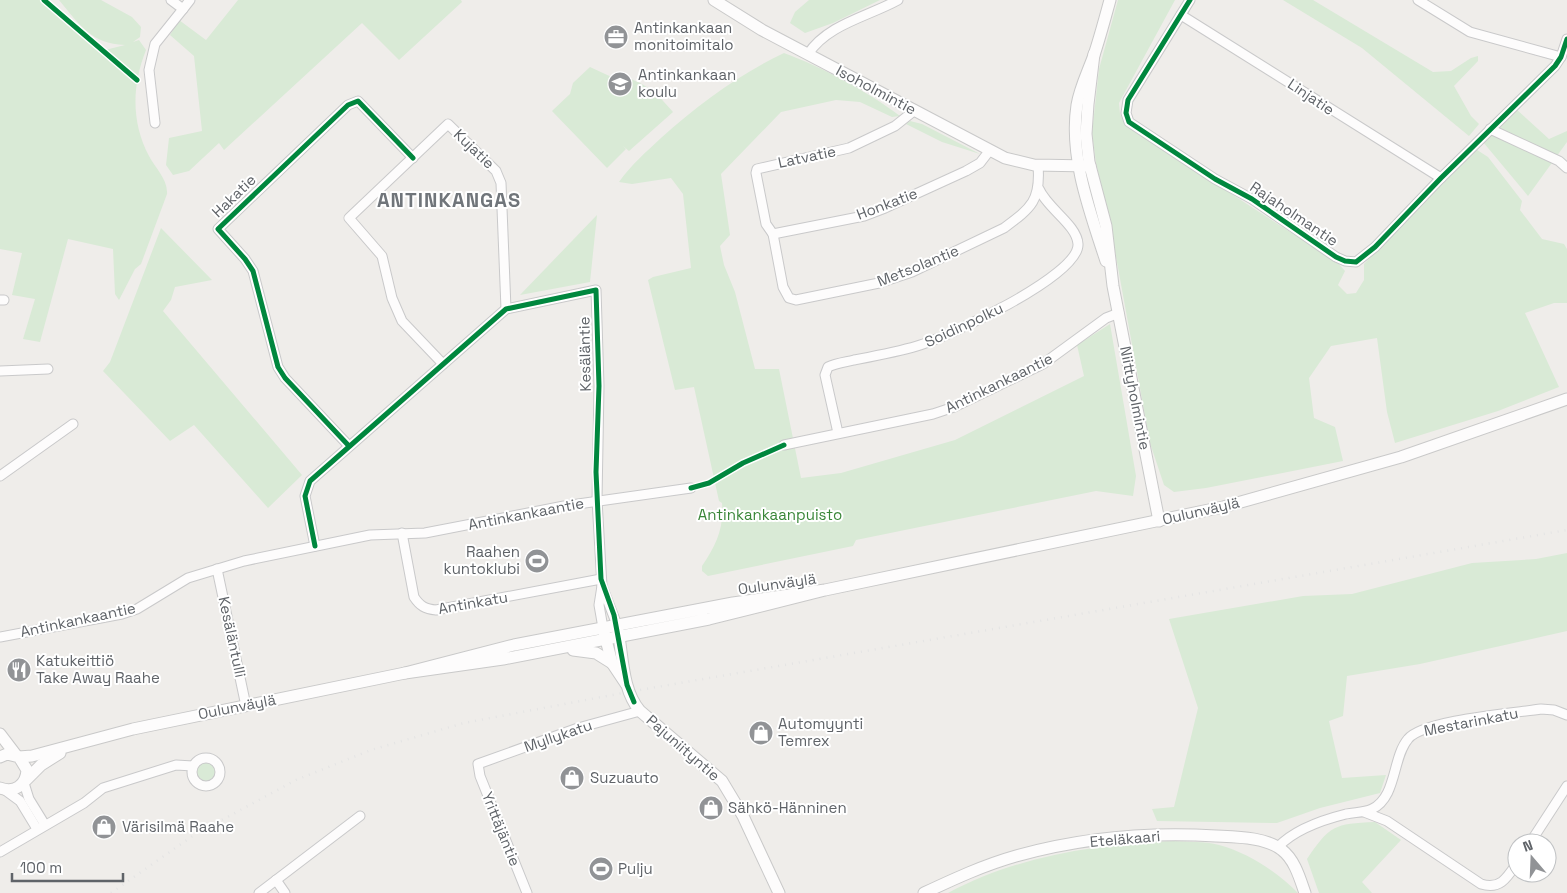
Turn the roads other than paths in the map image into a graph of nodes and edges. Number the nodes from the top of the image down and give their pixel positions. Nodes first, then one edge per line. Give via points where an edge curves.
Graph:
1 (171, 0) edge
2 (190, 0) edge
3 (714, 0) edge
4 (898, 0) edge
5 (1110, 0) edge
6 (1190, 0) edge
7 (1418, 0) edge
8 (183, 9) junction
9 (1181, 15) junction
10 (1567, 39) edge
11 (808, 54) junction
12 (1561, 57) junction
13 (915, 110) junction
14 (155, 123) dead end
15 (1490, 129) junction
16 (990, 150) junction
17 (412, 158) junction
18 (1084, 161) junction
19 (1041, 165) junction
20 (1567, 168) edge
21 (1441, 178) junction
22 (1039, 189) junction
23 (773, 234) junction
24 (506, 309) junction
25 (1119, 314) junction
26 (443, 364) junction
27 (48, 369) dead end
28 (0, 371) edge
29 (1567, 400) edge
30 (73, 424) dead end
31 (838, 433) junction
32 (784, 445) dead end
33 (349, 446) junction
34 (0, 476) edge
35 (691, 488) dead end
36 (596, 500) junction
37 (1158, 521) junction
38 (402, 533) junction
39 (315, 546) junction
40 (218, 569) junction
41 (602, 582) junction
42 (618, 631) junction
43 (605, 634) junction
44 (0, 637) edge
45 (531, 654) junction
46 (612, 663) junction
47 (418, 671) junction
48 (627, 685) junction
49 (246, 706) junction
50 (640, 710) junction
51 (1567, 715) edge
52 (0, 734) edge
53 (70, 747) junction
54 (17, 756) junction
55 (0, 757) edge
56 (478, 764) joint
57 (193, 766) dead end
58 (24, 782) junction
59 (1567, 786) edge
60 (3, 789) edge
61 (1361, 812) junction
62 (360, 816) dead end
63 (41, 827) junction
64 (1536, 833) edge
65 (1278, 847) junction
66 (0, 852) edge
67 (1507, 876) edge
68 (276, 880) junction
69 (259, 893) edge
70 (285, 893) edge
71 (527, 893) edge
72 (779, 893) edge
73 (924, 893) edge
74 (1306, 893) edge

1 - 8 street
2 - 8 street
3 - 11 main road, Isoholmintie
4 - 11 street via 832,30 815,43
5 - 18 main road, Niittyholmintie via 1077,106
6 - 9 street, Rajaholmantie
7 - 12 street via 1470,32
8 - 14 street via 155,44 149,70
9 - 21 street, Linjatie
9 - 21 street, Rajaholmantie via 1128,100 1126,113 1129,122 1215,179 1252,199 1336,257 1352,262 1362,258
10 - 12 street, Rajaholmantie
11 - 13 main road, Isoholmintie
12 - 15 street, Rajaholmantie
13 - 16 main road, Isoholmintie
13 - 23 street, Latvatie via 895,126 849,148 757,169 766,224
15 - 20 street via 1559,161
15 - 21 street, Rajaholmantie
16 - 19 main road, Isoholmintie via 1015,161
16 - 23 street, Honkatie via 980,163 966,171 885,208 864,216
17 - 24 street, Kujatie via 448,124 496,171 501,183
17 - 26 street, Kujatie via 349,218 382,256 392,298 402,321
17 - 33 street, Hakatie via 358,101 348,105 218,229 253,271 278,367
18 - 19 main road
18 - 25 main road, Niittyholmintie via 1106,226
19 - 22 street
22 - 23 street, Metsolantie via 1029,206 1004,228 912,272 879,284 796,300 786,294
22 - 31 street, Soidinpolku via 1075,235 1078,244 1075,254 1046,282 1028,294 929,342 828,367 825,375
24 - 26 street, Kesäläntie
24 - 36 street, Kesäläntie via 596,290 599,386
25 - 31 street, Antinkankaantie via 1106,318 1043,364 954,407
25 - 37 main road, Niittyholmintie
26 - 33 street, Kesäläntie
27 - 28 street
29 - 37 main road, Oulunväylä via 1350,473
30 - 34 street
31 - 32 street, Antinkankaantie
33 - 39 street, Kesäläntie via 310,481 306,489
35 - 36 street, Antinkankaantie
36 - 38 street, Antinkankaantie via 446,529
36 - 41 street, Kesäläntie
37 - 42 main road, Oulunväylä via 825,590 733,603
38 - 39 street, Antinkankaantie via 370,535
38 - 41 street, Antinkatu via 414,597 428,609
39 - 40 street, Antinkankaantie
40 - 44 street, Antinkankaantie via 188,578 137,609 122,614
40 - 49 street, Kesäläntulli
41 - 42 street, Kesäläntie
41 - 43 street, Kesäläntie via 599,605
42 - 43 main road, Oulunväylä
42 - 48 main road, Pajuniityntie
43 - 45 main road, Oulunväylä
43 - 46 main road, Pajuniityntie
43 - 47 main road, Oulunväylä via 506,647
45 - 46 main road via 585,650
45 - 47 main road, Oulunväylä
46 - 48 main road, Pajuniityntie
47 - 49 main road, Oulunväylä
48 - 50 main road, Pajuniityntie
49 - 53 main road, Oulunväylä via 133,729
50 - 56 street, Myllykatu via 578,728
50 - 72 main road, Pajuniityntie via 722,781 743,816
51 - 61 street, Mestarinkatu via 1542,709 1437,725 1416,732 1405,744 1386,796 1378,805
52 - 54 main road
53 - 54 main road, Oulunväylä via 32,756
53 - 58 main road, Oulunväylä via 41,765
54 - 55 main road, Oulunväylä via 7,754
54 - 58 main road via 26,765
56 - 71 street, Yrittäjäntie
57 - 63 street via 176,765 103,788 84,803
58 - 60 main road via 15,789
58 - 63 street
59 - 64 street
60 - 63 street via 20,801
61 - 65 street, Mestarinkatu via 1306,828
61 - 67 street, Mestarinkatu via 1382,818 1470,879 1486,886 1502,883
62 - 68 street
63 - 66 street
65 - 73 main road, Eteläkaari via 1248,839 1191,834 1101,840 1015,856
65 - 74 main road via 1289,856
68 - 69 street
68 - 70 street

